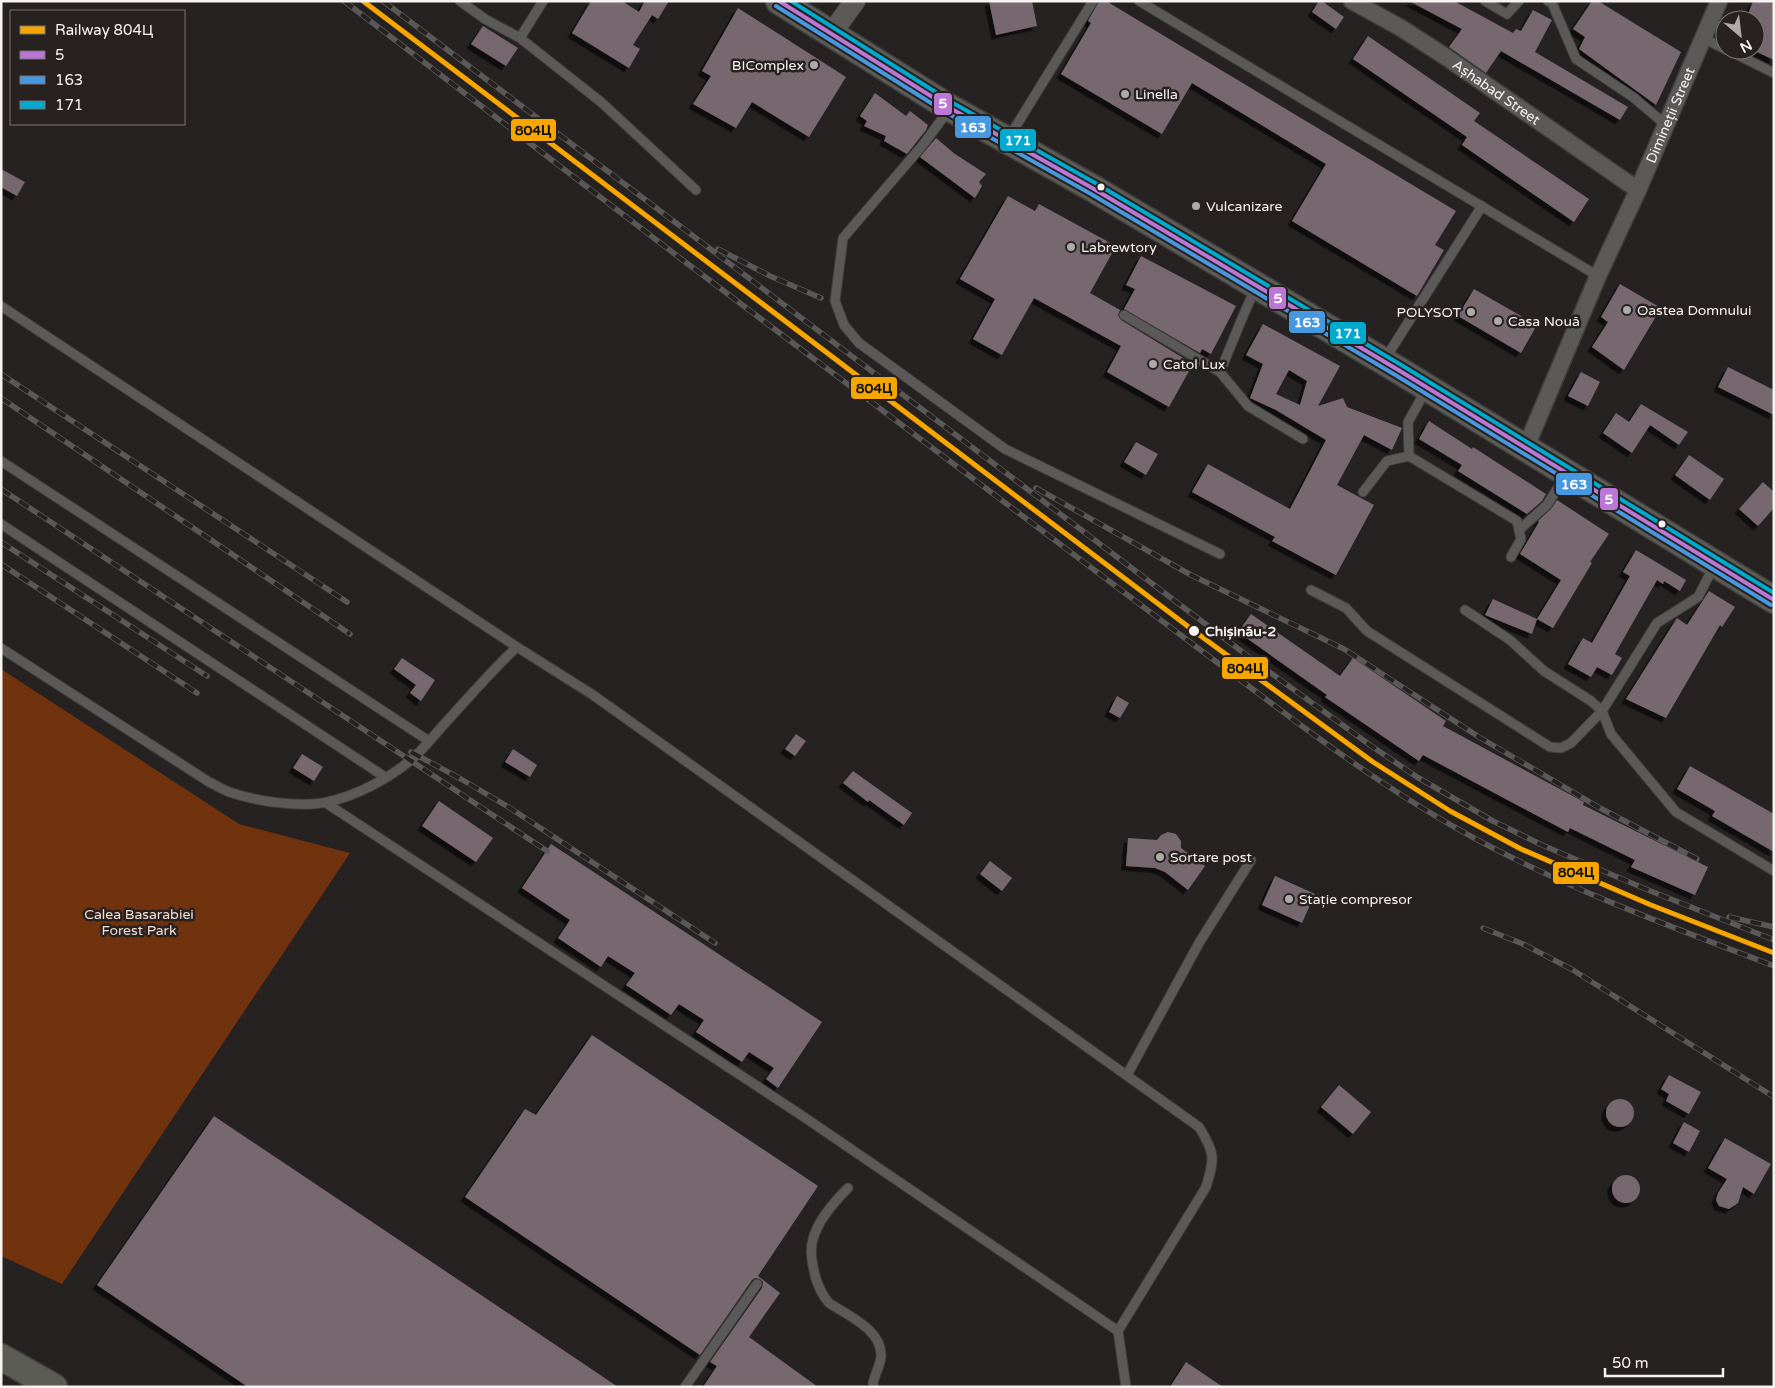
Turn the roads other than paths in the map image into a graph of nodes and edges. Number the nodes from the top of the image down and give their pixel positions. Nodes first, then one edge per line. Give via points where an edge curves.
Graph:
1 (460, 1) edge
2 (543, 1) edge
3 (779, 1) edge
4 (855, 1) edge
5 (1093, 1) edge
6 (1139, 1) edge
7 (1352, 1) edge
8 (1485, 1) edge
9 (1519, 1) edge
10 (1548, 1) edge
11 (1719, 1) edge
12 (831, 34) junction
13 (520, 38) junction
14 (1703, 38) junction
15 (1715, 44) edge
16 (1748, 60) edge
17 (1774, 73) edge
18 (950, 108) junction
19 (1666, 125) junction
20 (1008, 140) junction
21 (696, 190) dead end
22 (1638, 190) junction
23 (1482, 206) junction
24 (1598, 276) junction
25 (1257, 286) junction
26 (1, 306) edge
27 (1124, 315) dead end
28 (1384, 361) junction
29 (1220, 372) junction
30 (1427, 388) junction
31 (1304, 439) dead end
32 (1526, 447) junction
33 (1409, 456) junction
34 (1, 461) edge
35 (1567, 473) junction
36 (1363, 492) dead end
37 (1, 524) edge
38 (1519, 530) junction
39 (1220, 554) dead end
40 (1512, 557) dead end
41 (1716, 564) junction
42 (1311, 590) dead end
43 (1774, 600) edge
44 (1465, 610) dead end
45 (517, 647) junction
46 (1, 648) edge
47 (1602, 711) junction
48 (429, 741) junction
49 (385, 777) junction
50 (326, 802) junction
51 (1251, 860) dead end
52 (1774, 872) edge
53 (1127, 1075) junction
54 (848, 1188) dead end
55 (757, 1284) dead end
56 (1118, 1331) junction
57 (1, 1357) edge
58 (54, 1387) edge
59 (684, 1387) edge
60 (874, 1387) edge
61 (1126, 1387) edge

1 - 13 lane
2 - 13 lane
3 - 12 main road
4 - 12 street
5 - 20 lane
6 - 23 lane
7 - 22 street, Așhabad Street via 1446,57
8 - 9 lane via 1508,14
10 - 19 lane via 1576,59 1633,97
11 - 14 street, Dimineții Street
12 - 18 main road
13 - 21 lane via 601,102
14 - 15 lane
14 - 19 street, Dimineții Street
16 - 17 lane
18 - 20 main road
18 - 39 lane via 844,238 835,301 844,325 859,343 1005,449
19 - 22 street, Dimineții Street
20 - 25 main road
22 - 24 street, Dimineții Street
23 - 24 lane
23 - 28 lane
24 - 32 street, Dimineții Street
25 - 28 main road
25 - 29 lane
26 - 45 lane
27 - 29 lane
28 - 30 main road
29 - 31 lane via 1248,406
30 - 32 main road
30 - 33 lane via 1408,422
32 - 35 main road
33 - 36 lane via 1387,461
33 - 38 lane via 1517,521
34 - 48 lane
35 - 38 lane via 1547,505
35 - 41 main road
37 - 49 lane
38 - 40 lane via 1521,539
41 - 43 main road
41 - 47 lane via 1698,597 1657,623
42 - 47 lane via 1346,608 1367,631 1550,747 1561,748 1571,743
44 - 47 lane via 1510,640 1544,671
45 - 48 lane
45 - 53 lane via 593,695
46 - 50 lane via 229,792 293,803
47 - 52 lane via 1611,734 1676,812
48 - 49 lane via 411,760
49 - 50 lane
50 - 56 lane via 800,1115
51 - 53 lane via 1199,943
53 - 56 lane via 1200,1127 1211,1147 1212,1167 1206,1187
54 - 60 lane via 835,1201 812,1240 813,1268 822,1296 873,1334 879,1343 881,1356
55 - 59 lane
56 - 61 lane
57 - 58 main road

